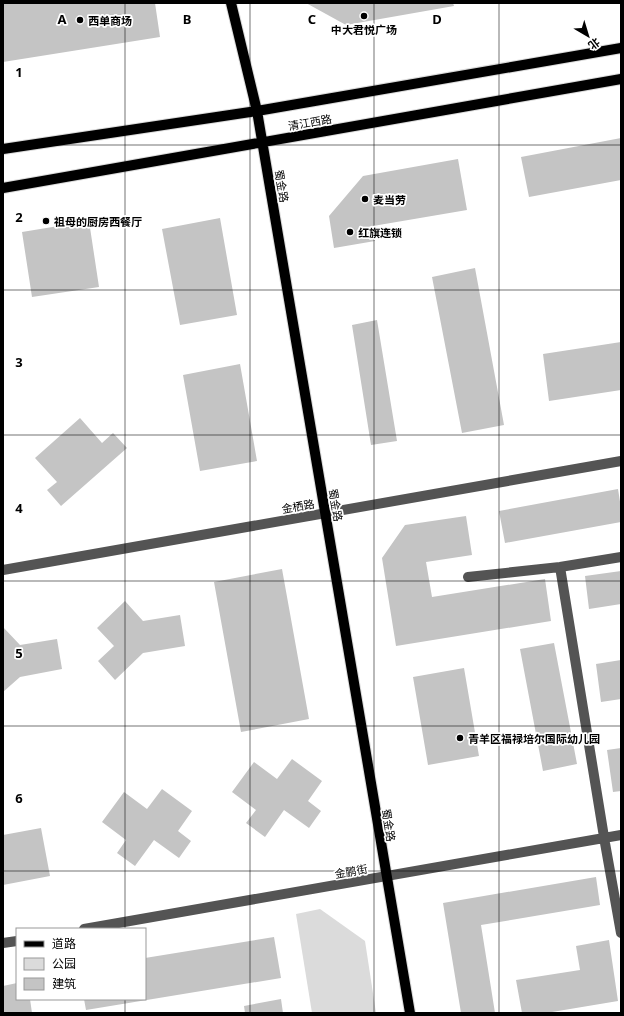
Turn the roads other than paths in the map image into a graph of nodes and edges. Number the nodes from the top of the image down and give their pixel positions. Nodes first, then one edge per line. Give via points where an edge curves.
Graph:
1 (232, 3) edge
2 (621, 48) edge
3 (621, 79) edge
4 (257, 110) junction
5 (262, 143) junction
6 (3, 150) edge
7 (3, 188) edge
8 (621, 461) edge
9 (325, 513) junction
10 (621, 557) edge
11 (560, 567) junction
12 (3, 570) edge
13 (468, 577) dead end
14 (621, 835) edge
15 (604, 838) junction
16 (386, 877) junction
17 (90, 928) edge
18 (621, 933) edge
19 (16, 941) edge
20 (3, 943) edge
21 (410, 1013) edge

1 - 4 main road, 蜀金路
2 - 4 main road, 清江西路
3 - 5 main road, 清江西路
4 - 5 main road, 蜀金路
4 - 6 main road, 清江西路
5 - 7 main road, 清江西路
5 - 9 main road, 蜀金路
8 - 9 street, 金栖路
9 - 12 street, 金栖路
9 - 16 main road, 蜀金路
10 - 11 street
11 - 13 street
11 - 15 street
14 - 15 street, 金鹏街
15 - 16 street, 金鹏街
15 - 18 street
16 - 17 street, 金鹏街
16 - 21 main road, 蜀金路
19 - 20 street

